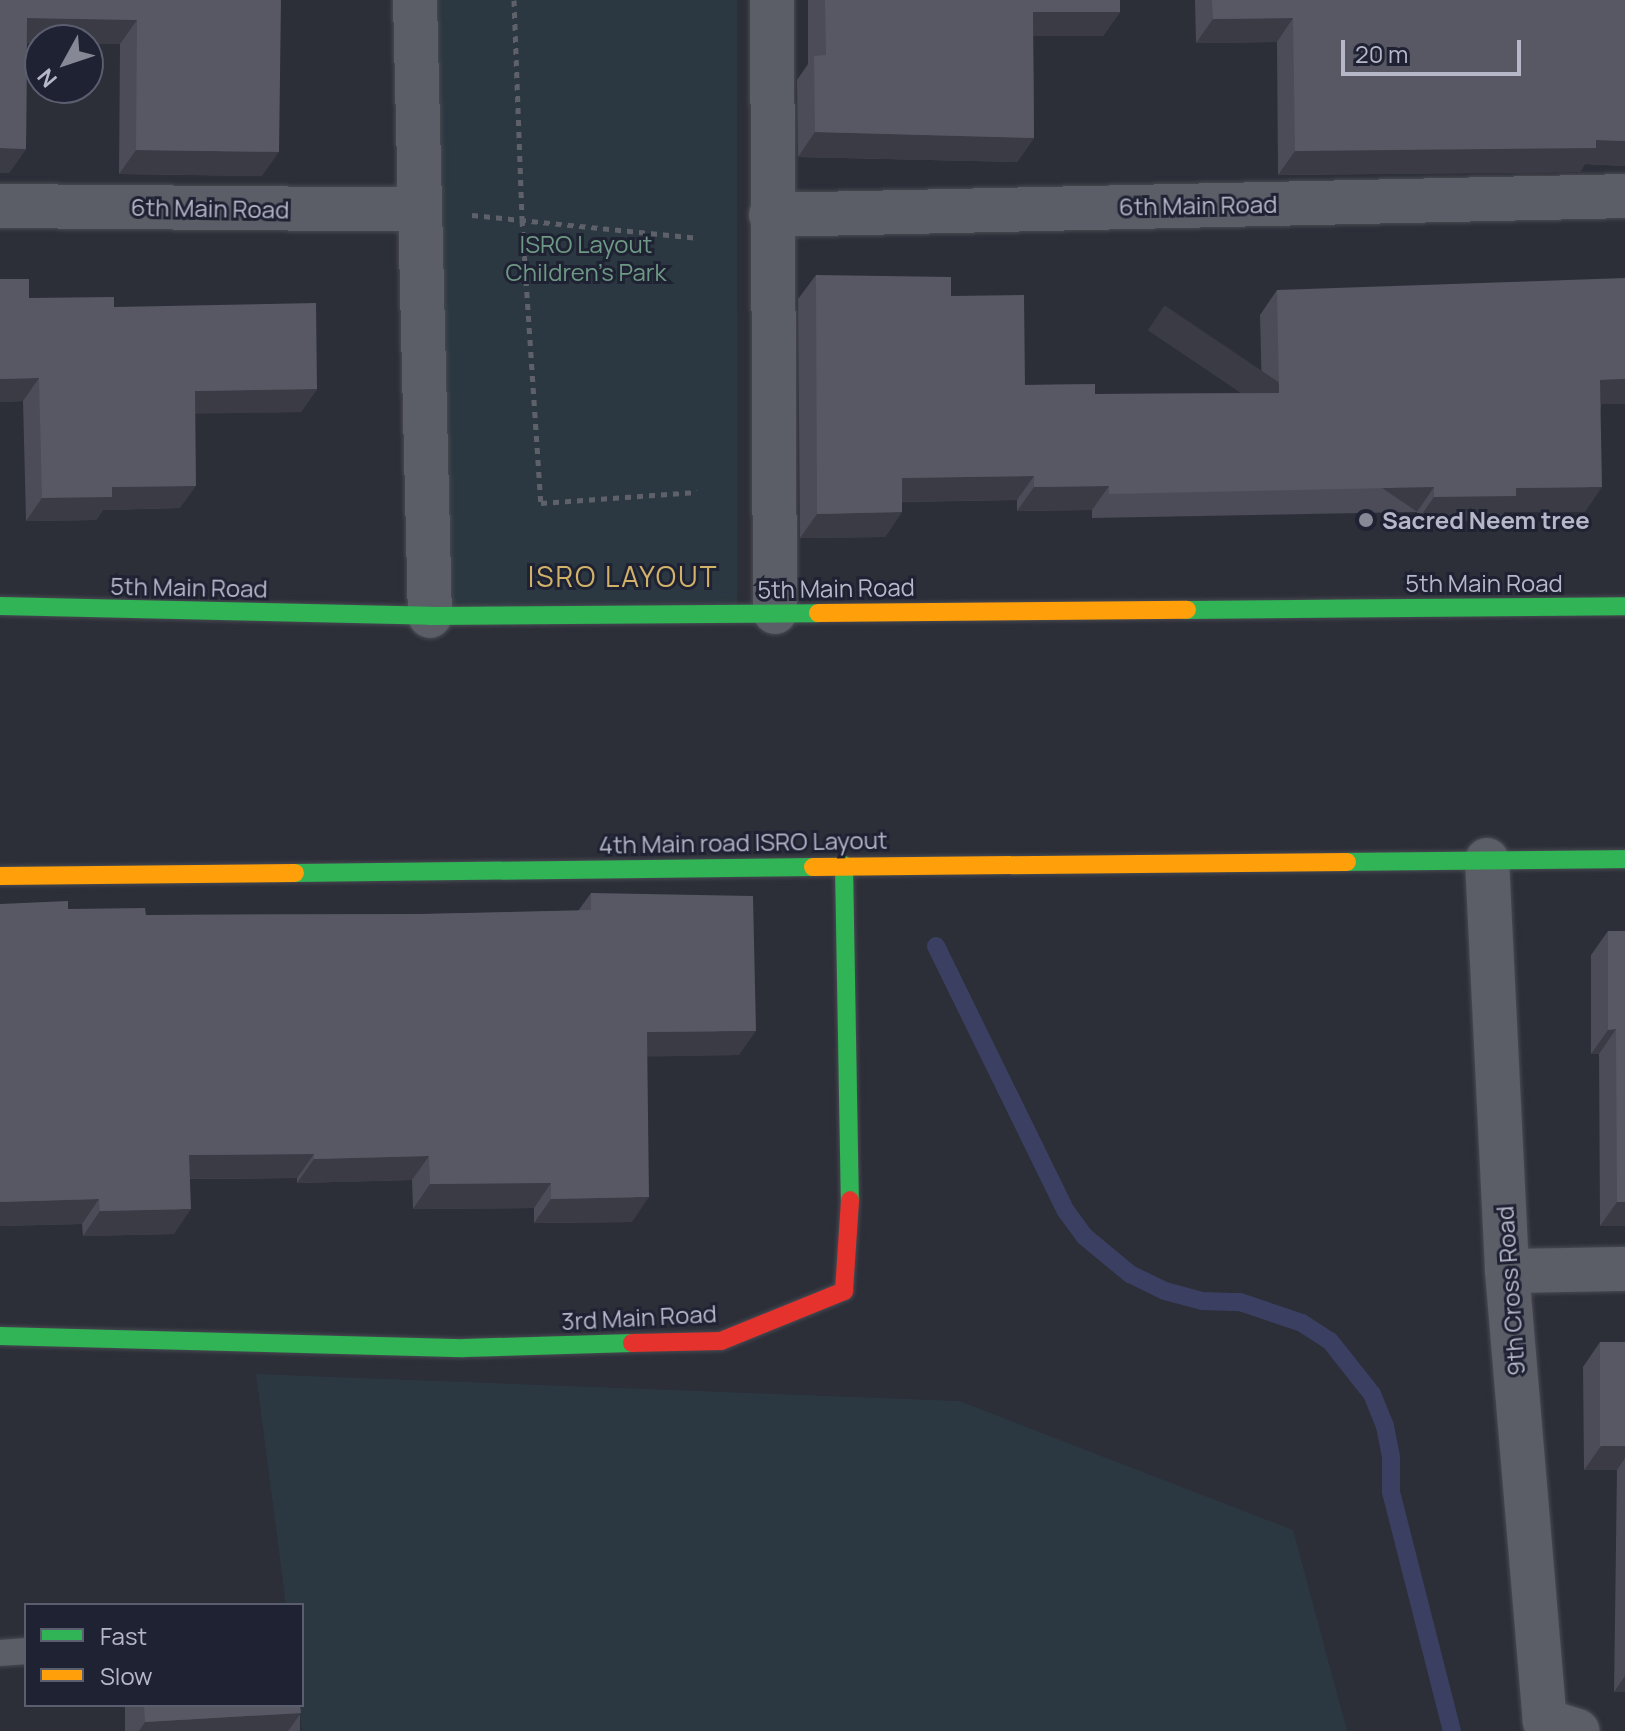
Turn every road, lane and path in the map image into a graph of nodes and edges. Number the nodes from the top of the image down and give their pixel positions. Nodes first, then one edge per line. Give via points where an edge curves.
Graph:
1 (415, 0) edge
2 (514, 0) edge
3 (772, 0) edge
4 (1625, 196) edge
5 (0, 206) edge
6 (420, 210) junction
7 (771, 215) junction
8 (522, 220) junction
9 (699, 238) dead end
10 (697, 492) dead end
11 (0, 606) edge
12 (1625, 606) edge
13 (775, 612) junction
14 (430, 616) junction
15 (1625, 859) edge
16 (1487, 860) junction
17 (844, 865) junction
18 (0, 876) edge
19 (1625, 1269) edge
20 (1507, 1271) junction
21 (0, 1336) edge
22 (24, 1651) edge
23 (0, 1653) edge
24 (1562, 1726) edge

1 - 6 street
2 - 8 path
3 - 7 street
4 - 7 street, 6th Main Road
5 - 6 street, 6th Main Road
6 - 8 path
6 - 14 street
7 - 13 street
8 - 9 path
8 - 10 path via 541,503
11 - 14 street, 5th Main Road
12 - 13 street, 5th Main Road
13 - 14 street, 5th Main Road
15 - 16 street, 4th Main road ISRO Layout
16 - 17 street, 4th Main road ISRO Layout
16 - 20 street, 9th Cross Road
17 - 18 street, 4th Main road ISRO Layout
17 - 21 street, 3rd Main Road via 852,1178 844,1291 721,1341 464,1348
19 - 20 street
20 - 24 street, 9th Cross Road
22 - 23 lane

